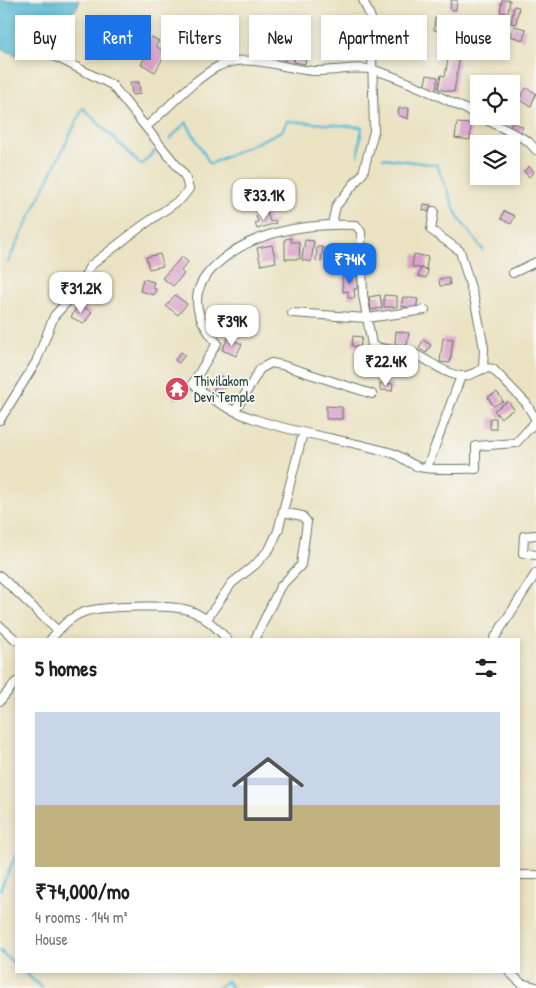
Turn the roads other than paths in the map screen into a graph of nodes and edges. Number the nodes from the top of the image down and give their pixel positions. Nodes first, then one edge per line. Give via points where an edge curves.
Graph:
1 (363, 0) edge
2 (62, 60) edge
3 (372, 70) junction
4 (470, 112) edge
5 (497, 125) edge
6 (146, 127) junction
7 (536, 150) edge
8 (434, 211) dead end
9 (332, 224) junction
10 (536, 262) edge
11 (513, 274) dead end
12 (425, 310) dead end
13 (292, 313) dead end
14 (367, 318) junction
15 (483, 368) junction
16 (461, 376) junction
17 (372, 394) dead end
18 (235, 411) junction
19 (0, 420) edge
20 (536, 420) edge
21 (304, 433) junction
22 (427, 468) junction
23 (283, 512) junction
24 (536, 535) edge
25 (536, 555) edge
26 (536, 573) edge
27 (0, 576) edge
28 (206, 620) junction
29 (0, 626) edge
30 (58, 631) junction
31 (52, 638) edge
32 (226, 638) edge
33 (254, 638) edge
34 (495, 638) edge
35 (15, 639) edge
36 (15, 683) edge
37 (2, 696) edge
38 (520, 875) edge
39 (536, 875) edge
40 (510, 973) edge
41 (536, 987) edge

1 - 3 street via 371,18
2 - 6 street via 112,85
3 - 4 street
3 - 6 street via 312,71 266,61 230,63 207,73
3 - 9 street via 374,131 363,173 336,206
5 - 7 street via 528,141
6 - 19 street via 185,176 189,189 181,199 90,266 77,291 54,316 36,362
8 - 15 street via 431,230 460,251 475,302 484,348
9 - 14 street via 356,226 361,232
9 - 18 street via 265,236 244,244 225,255 200,282 196,294 197,308 202,322 217,343 193,383 204,395
10 - 11 street
12 - 14 street
13 - 14 street
14 - 16 street via 372,344 386,350 409,352
15 - 16 street via 474,375
15 - 20 street via 493,369 526,403
16 - 22 street
17 - 18 street via 271,363 260,370
18 - 21 street
20 - 22 street via 516,443 476,446 476,469
21 - 22 street via 394,454
21 - 23 street
23 - 28 street via 270,548 232,583
23 - 33 street via 302,516 306,522 301,564 280,587
24 - 25 street via 524,536 523,553
26 - 34 street
27 - 30 street
28 - 30 street via 190,610 104,608 83,612
28 - 32 street
29 - 35 street
30 - 31 street
36 - 37 street
38 - 39 street
40 - 41 street via 521,983

